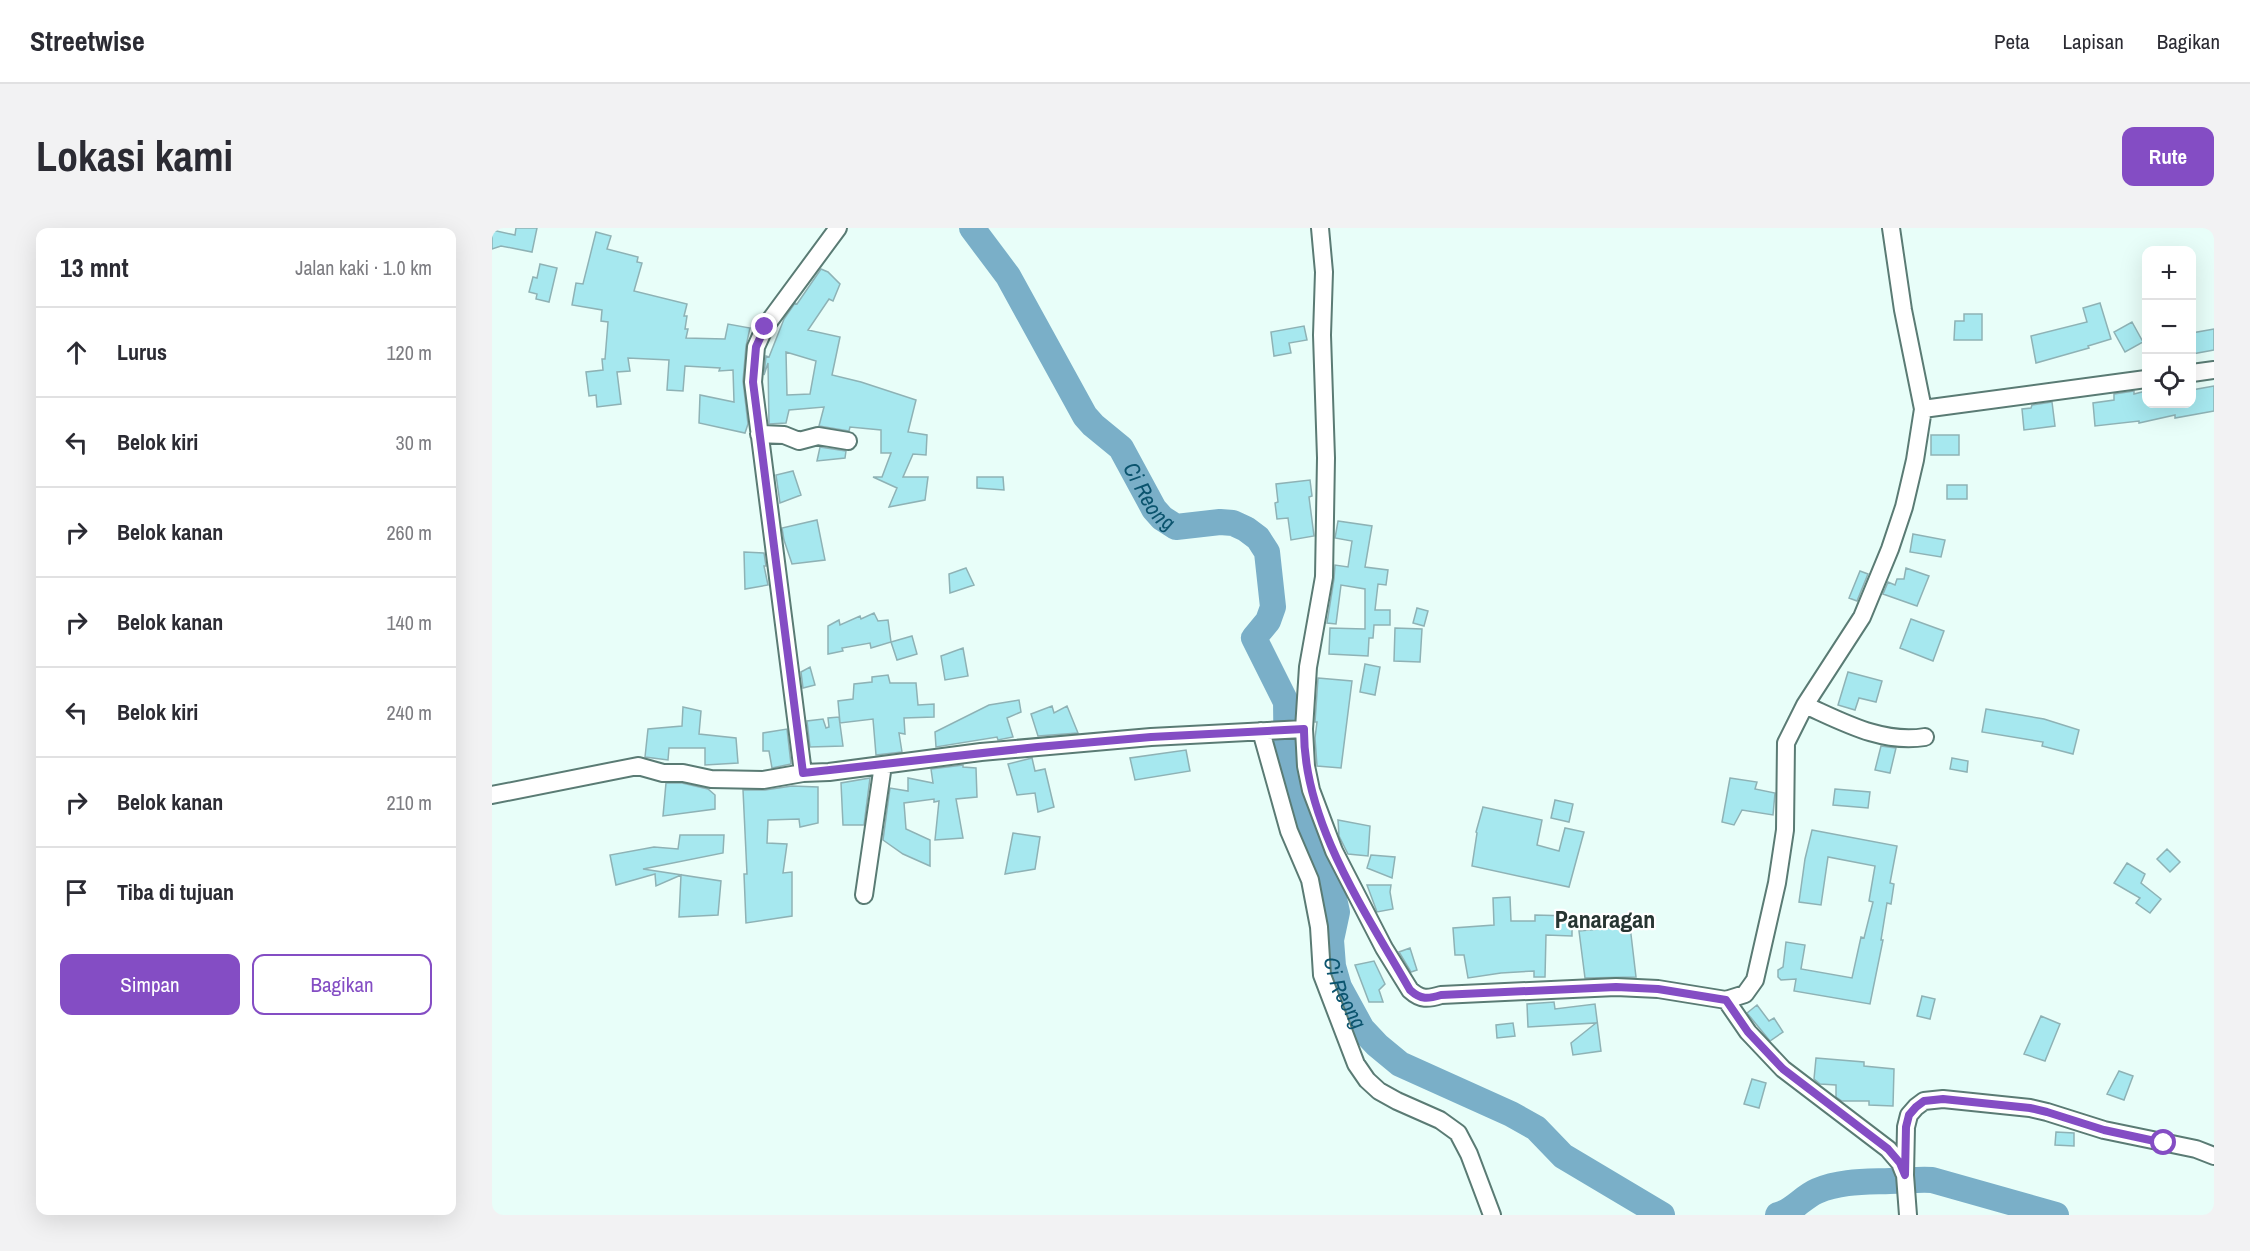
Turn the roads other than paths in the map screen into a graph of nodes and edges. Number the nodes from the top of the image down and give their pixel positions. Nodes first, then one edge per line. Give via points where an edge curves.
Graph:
1 (838, 228) edge
2 (1320, 228) edge
3 (1891, 228) edge
4 (2214, 370) edge
5 (2196, 372) edge
6 (2142, 380) edge
7 (1923, 409) junction
8 (759, 434) junction
9 (848, 441) dead end
10 (1805, 705) junction
11 (1298, 729) junction
12 (1265, 731) junction
13 (1925, 737) dead end
14 (883, 765) junction
15 (803, 773) junction
16 (492, 795) edge
17 (864, 895) dead end
18 (1726, 1000) junction
19 (2214, 1156) edge
20 (1905, 1175) junction
21 (1492, 1215) edge
22 (1908, 1215) edge

1 - 8 street via 765,327 756,347 753,382
2 - 11 street via 1324,272 1324,577
3 - 7 street
4 - 5 street
6 - 7 street
7 - 10 street via 1906,497 1890,549 1862,617
8 - 9 street via 784,435 799,441 818,436
8 - 15 street
10 - 13 street via 1883,736 1911,740
10 - 18 street via 1785,743 1785,830 1778,883 1755,980 1745,994
11 - 12 street
11 - 18 street via 1311,790 1334,851 1384,948 1416,995 1427,999 1441,995 1616,987
12 - 14 street via 1037,747
12 - 21 street via 1289,831 1310,880 1319,927 1322,975 1356,1064 1379,1090 1458,1133
14 - 15 street
14 - 17 street
15 - 16 street via 763,780 728,780 663,773 638,766
18 - 20 street via 1748,1032 1783,1069 1888,1149
19 - 20 street via 2047,1112 1943,1099 1924,1101 1909,1115
20 - 22 street

